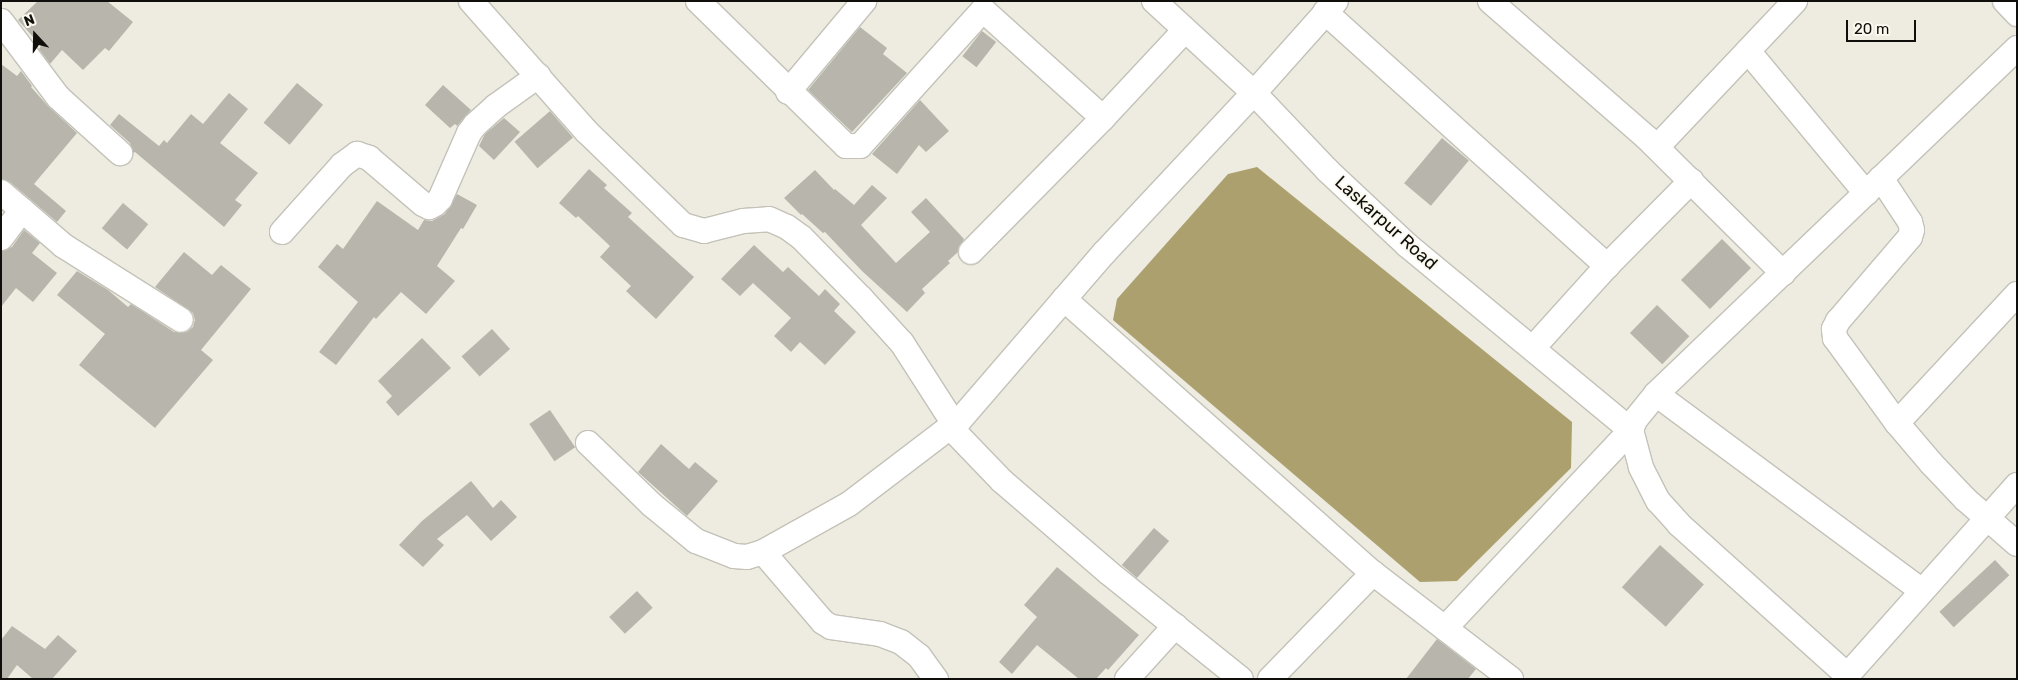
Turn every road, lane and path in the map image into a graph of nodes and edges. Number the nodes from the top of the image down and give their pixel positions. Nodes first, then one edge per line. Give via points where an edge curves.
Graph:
1 (471, 1) edge
2 (698, 1) edge
3 (864, 1) edge
4 (1154, 1) edge
5 (1490, 1) edge
6 (1795, 1) edge
7 (2005, 1) edge
8 (987, 6) edge
9 (1331, 7) edge
10 (2017, 14) edge
11 (1, 21) edge
12 (1186, 30) junction
13 (2017, 48) edge
14 (1748, 51) junction
15 (538, 76) junction
16 (788, 92) junction
17 (1254, 93) junction
18 (1103, 118) junction
19 (1657, 148) junction
20 (120, 153) dead end
21 (1691, 181) junction
22 (1874, 186) junction
23 (1, 192) edge
24 (22, 210) junction
25 (282, 232) dead end
26 (1, 238) edge
27 (971, 252) dead end
28 (1607, 266) junction
29 (1783, 273) junction
30 (2017, 294) edge
31 (1064, 299) junction
32 (181, 320) dead end
33 (1533, 348) junction
34 (1656, 394) junction
35 (1897, 423) junction
36 (952, 425) junction
37 (1631, 430) junction
38 (588, 443) dead end
39 (2017, 485) edge
40 (1986, 518) junction
41 (2017, 544) edge
42 (763, 552) junction
43 (1373, 573) junction
44 (1921, 590) junction
45 (1175, 626) junction
46 (1444, 628) junction
47 (1503, 676) edge
48 (1846, 677) edge
49 (936, 679) edge
50 (1127, 679) edge
51 (1241, 679) edge
52 (1270, 679) edge

1 - 15 street
2 - 16 street
3 - 16 street
4 - 12 street, Laskarpur Road
5 - 19 street
6 - 14 street
7 - 10 street
8 - 16 street via 860,146 854,148 840,142
8 - 18 street
9 - 17 street
9 - 28 street
11 - 20 street via 58,97
12 - 17 street, Laskarpur Road
12 - 18 street
13 - 22 street
14 - 19 street
14 - 22 street
15 - 25 street via 475,125 440,200 435,204 429,207 423,204 369,158 357,154 342,165
15 - 36 street via 586,131 683,225 704,231 743,221 769,219 801,237 902,343
17 - 31 street
17 - 33 street, Laskarpur Road via 1328,171 1400,239
18 - 27 street
19 - 21 street
21 - 28 street
21 - 29 street
22 - 29 street
22 - 35 street via 1910,222 1912,230 1910,237 1834,329 1835,338 1843,350
23 - 24 street
24 - 26 street
24 - 32 street via 64,246
28 - 33 street
29 - 34 street
30 - 35 street
31 - 36 street via 959,422
31 - 43 street
33 - 37 street, Laskarpur Road
34 - 37 street
34 - 44 street
35 - 40 street via 1947,481
36 - 42 street via 848,504
36 - 45 street via 1002,481
37 - 46 street
37 - 48 street via 1647,483 1663,506
38 - 42 street via 652,505 696,541 734,556 747,557
39 - 40 street
40 - 41 street
40 - 44 street
42 - 49 street via 822,622 831,627 880,634 901,642 919,656
43 - 46 street
43 - 52 street
44 - 48 street
45 - 50 street
45 - 51 street
46 - 47 street

